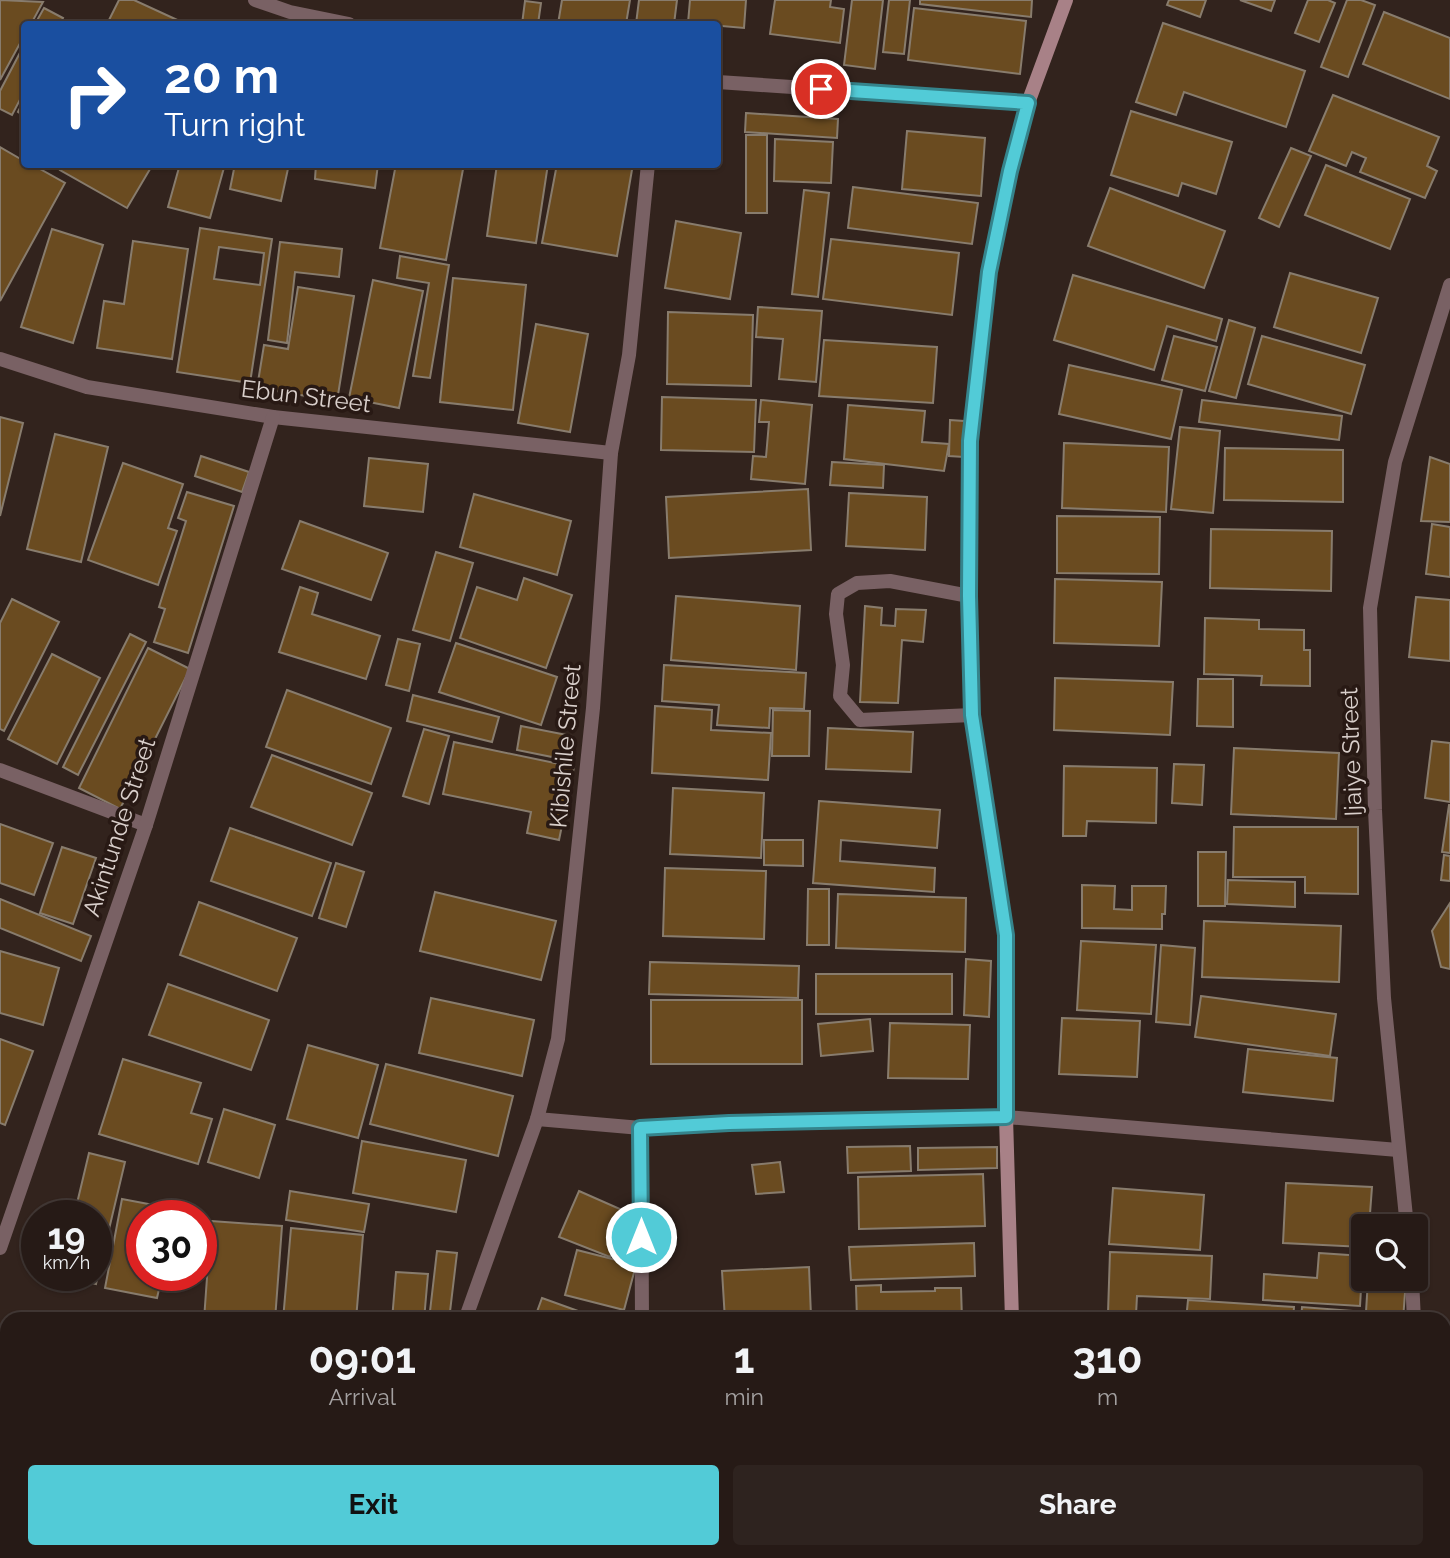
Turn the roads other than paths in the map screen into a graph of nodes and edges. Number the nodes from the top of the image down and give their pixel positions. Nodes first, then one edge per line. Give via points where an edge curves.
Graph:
1 (255, 0) edge
2 (1066, 0) edge
3 (334, 21) edge
4 (721, 82) edge
5 (1028, 103) junction
6 (648, 168) edge
7 (1450, 285) edge
8 (0, 359) edge
9 (273, 417) junction
10 (611, 453) junction
11 (969, 596) junction
12 (972, 715) junction
13 (0, 770) edge
14 (146, 825) junction
15 (1006, 1117) junction
16 (537, 1119) junction
17 (640, 1128) junction
18 (1398, 1150) junction
19 (1405, 1214) edge
20 (0, 1248) edge
21 (1413, 1291) edge
22 (468, 1312) edge
23 (642, 1312) edge
24 (1012, 1312) edge
25 (1414, 1312) edge

1 - 3 street
2 - 5 main road
4 - 5 street
5 - 11 main road via 988,285 970,441
6 - 10 street, Kibishile Street via 629,355
7 - 18 street, Ijaiye Street via 1395,463 1370,608 1384,998
8 - 9 street, Ebun Street via 87,387
9 - 10 street, Ebun Street
9 - 14 street, Akintunde Street
10 - 16 street, Kibishile Street via 593,708 558,1039
11 - 12 main road
11 - 12 street via 890,581 857,583 838,594 836,614 843,665 839,696 860,720
12 - 15 main road via 1006,935
13 - 14 street
14 - 20 street, Akintunde Street
15 - 17 street
15 - 18 street
15 - 24 main road
16 - 17 street
16 - 22 street, Kibishile Street
17 - 23 street
18 - 19 street, Ijaiye Street
21 - 25 street

